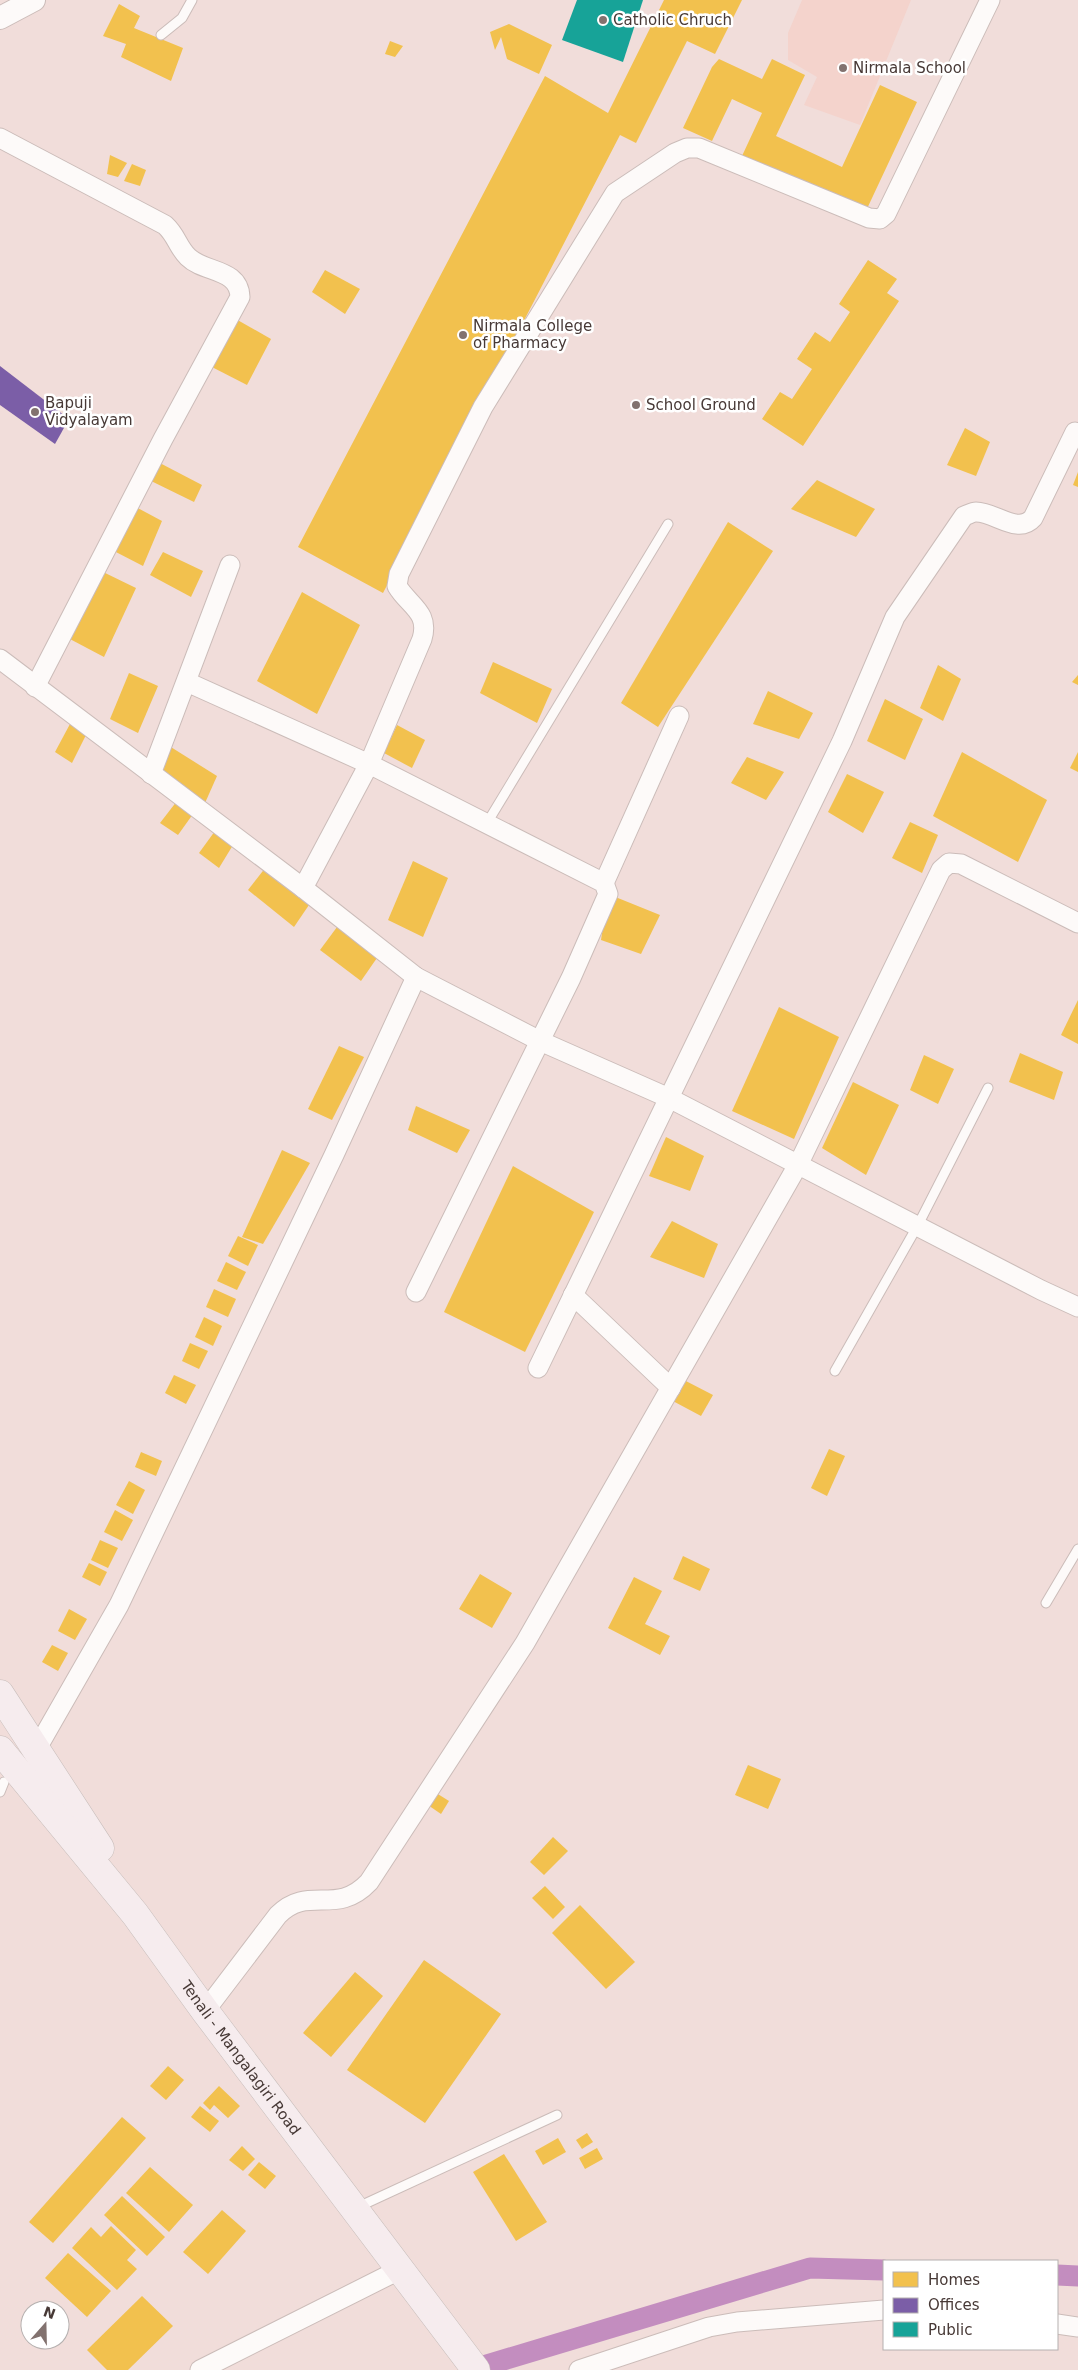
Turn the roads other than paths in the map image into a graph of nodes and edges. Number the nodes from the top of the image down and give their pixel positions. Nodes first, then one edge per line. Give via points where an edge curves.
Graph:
1 (34, 0) edge
2 (192, 0) edge
3 (990, 0) edge
4 (0, 18) edge
5 (161, 35) dead end
6 (0, 138) edge
7 (1075, 432) dead end
8 (668, 524) dead end
9 (230, 565) dead end
10 (0, 659) edge
11 (186, 682) junction
12 (35, 687) junction
13 (679, 716) dead end
14 (369, 764) junction
15 (151, 774) junction
16 (487, 823) junction
17 (604, 883) junction
18 (303, 888) junction
19 (1078, 923) edge
20 (416, 977) junction
21 (540, 1041) junction
22 (988, 1088) dead end
23 (669, 1098) junction
24 (799, 1164) junction
25 (918, 1225) junction
26 (416, 1292) dead end
27 (573, 1295) junction
28 (1078, 1307) edge
29 (538, 1368) dead end
30 (835, 1371) dead end
31 (671, 1388) junction
32 (1078, 1549) edge
33 (1046, 1603) dead end
34 (0, 1694) edge
35 (0, 1750) edge
36 (36, 1750) junction
37 (1, 1784) edge
38 (165, 1956) junction
39 (205, 2011) junction
40 (558, 2115) dead end
41 (355, 2209) junction
42 (401, 2269) junction
43 (883, 2310) edge
44 (1058, 2324) edge
45 (1078, 2327) edge
46 (200, 2370) edge
47 (476, 2370) edge
48 (579, 2370) edge

1 - 4 street
2 - 5 lane via 182,18
3 - 14 street via 886,214 880,219 868,218 699,148 675,153 616,193 483,407 398,574 397,586 421,615 426,627
6 - 12 street via 165,225 175,233 189,258 234,279 240,286 240,297
7 - 23 street via 1028,524 1020,525 976,512 964,516 895,617 842,741
8 - 16 lane
9 - 11 street
10 - 12 street
11 - 14 street
11 - 15 street
12 - 15 street
13 - 17 street
14 - 16 street
14 - 18 street
15 - 18 street
16 - 17 street
17 - 21 street via 608,894
18 - 20 street
19 - 24 street via 960,864 949,863 942,870
20 - 21 street
20 - 36 street via 119,1605
21 - 23 street
21 - 26 street
22 - 25 lane
23 - 24 street
23 - 27 street
24 - 25 street
24 - 31 street
25 - 28 street
25 - 30 lane
27 - 29 street
27 - 31 street
31 - 39 street via 525,1643 370,1882 359,1893 339,1901 300,1900 288,1905
32 - 33 lane
34 - 36 main road
35 - 38 main road, Tenali - Mangalagiri Road via 135,1914
36 - 38 main road via 120,1879
37 - 38 main road
38 - 39 main road, Tenali - Mangalagiri Road
39 - 41 main road, Tenali - Mangalagiri Road
40 - 41 lane
41 - 42 main road, Tenali - Mangalagiri Road
42 - 46 street
42 - 47 main road, Tenali - Mangalagiri Road
43 - 48 street via 709,2327
44 - 45 street

